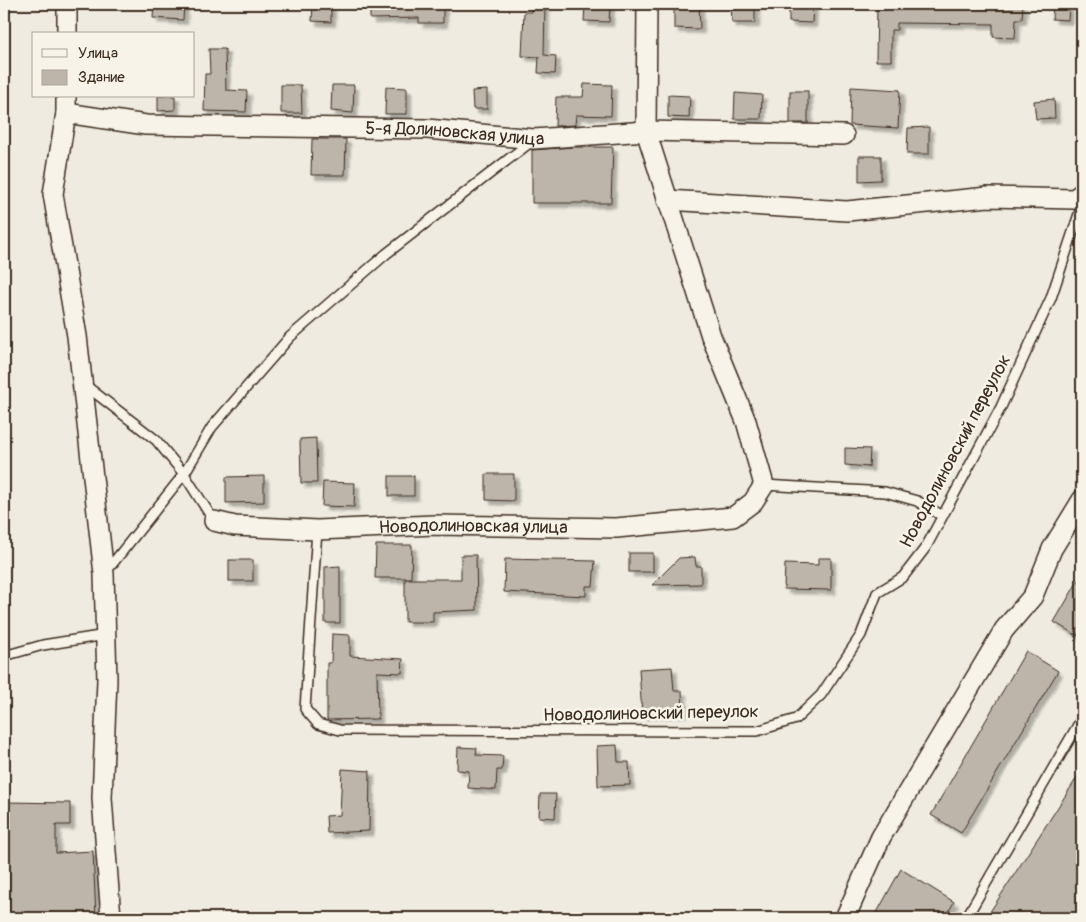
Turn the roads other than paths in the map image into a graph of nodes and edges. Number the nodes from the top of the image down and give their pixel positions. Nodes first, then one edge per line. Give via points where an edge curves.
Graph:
1 (67, 4) edge
2 (647, 4) edge
3 (67, 32) edge
4 (66, 105) edge
5 (646, 132) junction
6 (844, 135) dead end
7 (534, 139) junction
8 (1082, 193) edge
9 (667, 200) junction
10 (1082, 206) edge
11 (84, 385) junction
12 (184, 474) junction
13 (764, 485) junction
14 (1082, 500) edge
15 (941, 515) junction
16 (214, 521) joint
17 (317, 530) junction
18 (104, 574) junction
19 (106, 635) junction
20 (4, 656) edge
21 (1082, 718) edge
22 (111, 918) edge
23 (845, 918) edge
24 (966, 918) edge

1 - 3 street
2 - 5 street
4 - 7 street, 5-я Долиновская улица via 146,125 427,129
4 - 11 street via 53,194
5 - 6 street, 5-я Долиновская улица
5 - 7 street, 5-я Долиновская улица
5 - 9 street
7 - 12 lane via 386,254 290,337 212,427
8 - 9 street via 1074,199 988,197 847,211
9 - 13 street via 711,336 746,421
10 - 15 lane, Новодолиновский переулок via 1048,306 1001,406
11 - 12 lane via 156,440
11 - 18 street
12 - 16 lane
12 - 18 lane
13 - 15 lane via 885,492 916,501
13 - 17 street, Новодолиновская улица via 753,502 733,517 616,528 434,525
14 - 23 street via 1052,549 1033,596 1004,630 881,837
15 - 17 lane, Новодолиновский переулок via 926,547 903,577 877,594 861,635 821,695 796,719 757,731 340,730 318,724 306,709
16 - 17 street, Новодолиновская улица via 235,526
18 - 19 street
19 - 20 lane via 43,645
19 - 22 street via 102,798
21 - 24 lane

